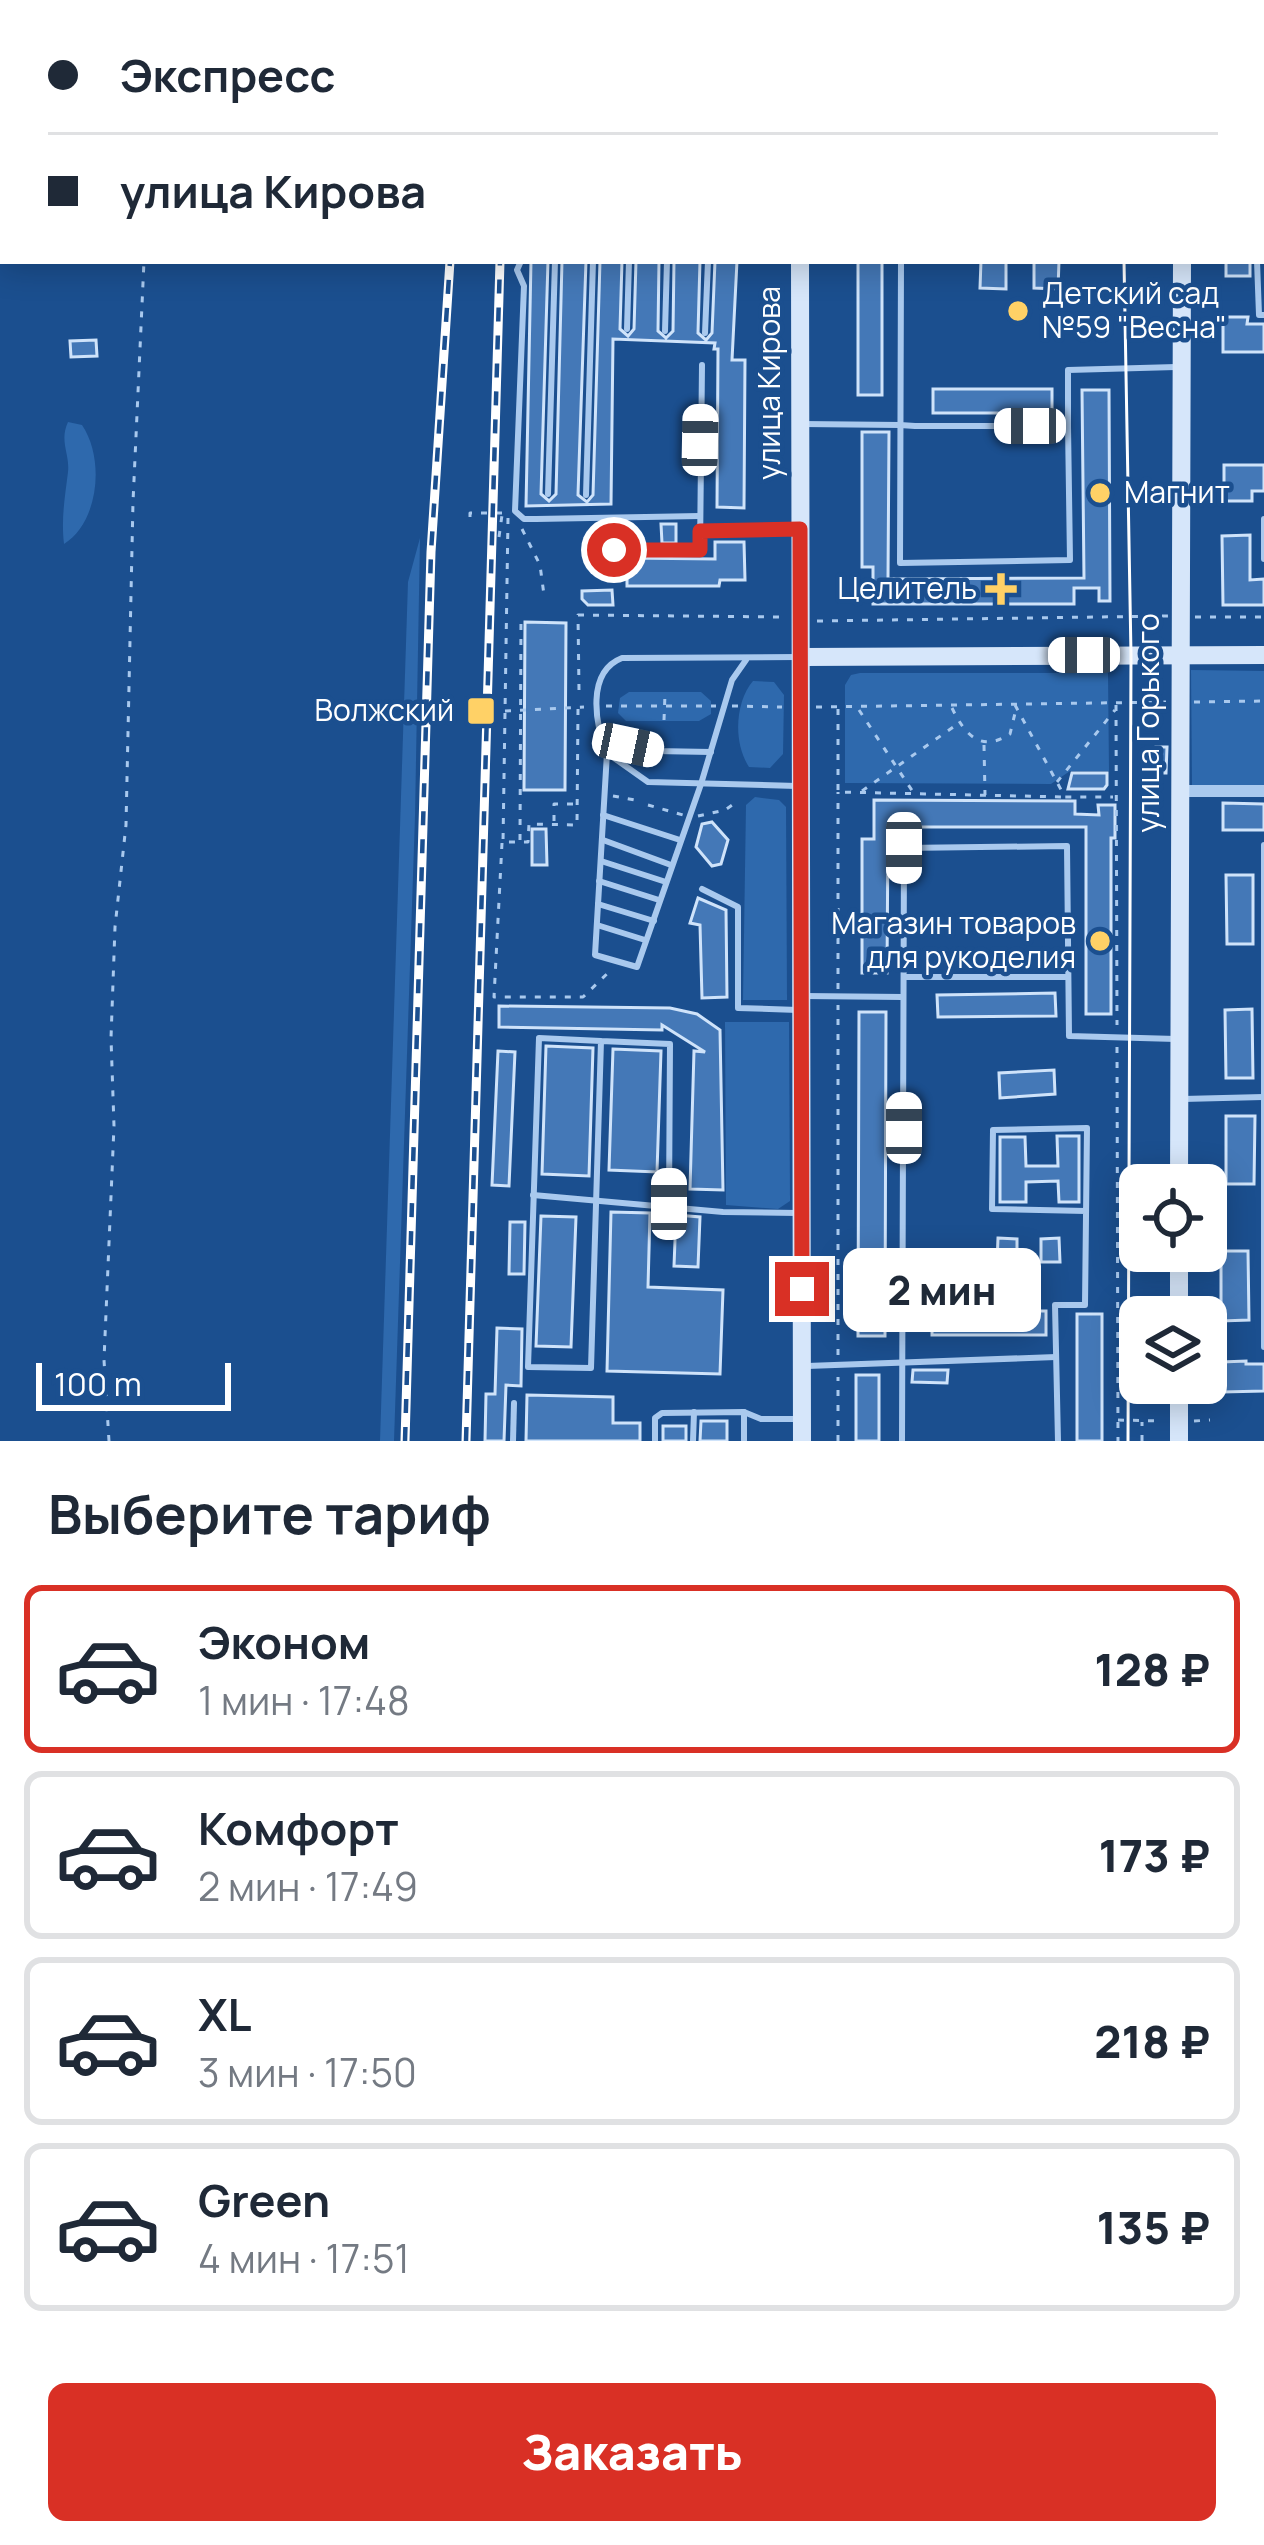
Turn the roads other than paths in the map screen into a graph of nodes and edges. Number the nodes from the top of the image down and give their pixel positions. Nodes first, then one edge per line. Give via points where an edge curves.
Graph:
1 (519, 264) edge
2 (555, 264) edge
3 (593, 264) edge
4 (629, 264) edge
5 (667, 264) edge
6 (708, 264) edge
7 (800, 264) edge
8 (901, 264) edge
9 (1181, 264) edge
10 (1261, 264) edge
11 (1264, 315) edge
12 (627, 329) dead end
13 (664, 331) dead end
14 (705, 333) dead end
15 (702, 365) dead end
16 (1182, 367) junction
17 (801, 424) junction
18 (900, 425) junction
19 (1068, 426) junction
20 (548, 494) dead end
21 (586, 495) dead end
22 (700, 516) junction
23 (1264, 519) edge
24 (800, 529) junction
25 (700, 531) junction
26 (614, 550) dead end
27 (1264, 559) edge
28 (1179, 654) junction
29 (1264, 655) edge
30 (803, 657) junction
31 (746, 660) junction
32 (602, 740) junction
33 (712, 752) junction
34 (607, 753) junction
35 (701, 784) junction
36 (802, 786) junction
37 (1179, 790) junction
38 (1264, 791) edge
39 (603, 815) junction
40 (603, 840) junction
41 (680, 840) junction
42 (1264, 845) edge
43 (601, 861) junction
44 (671, 865) junction
45 (599, 881) junction
46 (666, 882) junction
47 (702, 889) dead end
48 (660, 900) junction
49 (598, 904) junction
50 (654, 921) junction
51 (597, 925) junction
52 (646, 940) junction
53 (904, 977) junction
54 (1068, 977) junction
55 (903, 997) junction
56 (802, 1003) junction
57 (1179, 1039) junction
58 (602, 1041) junction
59 (1264, 1050) edge
60 (1263, 1097) edge
61 (1179, 1099) junction
62 (1264, 1140) edge
63 (1179, 1164) edge
64 (532, 1195) junction
65 (595, 1199) junction
66 (669, 1204) junction
67 (1086, 1211) junction
68 (802, 1213) junction
69 (1263, 1285) edge
70 (1264, 1347) edge
71 (1056, 1357) junction
72 (903, 1363) junction
73 (802, 1366) junction
74 (514, 1402) dead end
75 (1179, 1404) edge
76 (694, 1412) junction
77 (744, 1412) junction
78 (802, 1419) junction
79 (513, 1441) edge
80 (655, 1441) edge
81 (693, 1441) edge
82 (744, 1441) edge
83 (802, 1441) edge
84 (902, 1441) edge
85 (1058, 1441) edge
86 (1179, 1441) edge

1 - 22 lane via 509,513
2 - 20 lane
3 - 21 lane
4 - 12 lane
5 - 13 lane
6 - 14 lane
7 - 17 street, улица Кирова
8 - 18 lane
9 - 16 street, улица Горького
10 - 11 lane via 1258,316
15 - 22 lane
16 - 19 lane via 1068,370
16 - 28 street, улица Горького
17 - 18 lane
17 - 24 street, улица Кирова
18 - 19 lane
18 - 19 lane via 900,562 1070,560
22 - 25 lane
23 - 27 lane
24 - 25 lane
24 - 30 street, улица Кирова
25 - 26 lane via 700,550
28 - 29 street
28 - 30 street
28 - 37 street, улица Горького
30 - 31 lane
30 - 36 street, улица Кирова
31 - 32 lane via 610,662 599,678
31 - 33 lane via 732,680
32 - 33 lane
32 - 34 lane
33 - 35 lane
34 - 35 lane via 648,782
34 - 39 lane
35 - 36 lane
35 - 41 lane
36 - 56 street, улица Кирова
37 - 38 street
37 - 57 street, улица Горького
39 - 40 lane
39 - 41 lane
40 - 43 lane
40 - 44 lane
41 - 44 lane
42 - 59 lane
43 - 45 lane
43 - 46 lane
44 - 46 lane
45 - 48 lane
45 - 49 lane
46 - 48 lane
47 - 56 lane via 738,907 738,1008
48 - 50 lane
49 - 50 lane
49 - 51 lane
50 - 52 lane
51 - 52 lane
51 - 52 lane via 595,956 637,967
53 - 54 lane
53 - 54 lane via 904,848 1067,846
53 - 55 lane
54 - 57 lane via 1069,1036
55 - 56 lane
55 - 72 lane
56 - 68 street, улица Кирова
57 - 61 street, улица Горького
58 - 64 lane via 539,1038
58 - 65 lane
58 - 66 lane via 670,1044
59 - 60 lane
60 - 61 lane
60 - 62 lane
61 - 63 street, улица Горького
62 - 69 lane
64 - 65 lane
64 - 65 lane via 528,1367 591,1369
65 - 66 lane
66 - 68 lane
67 - 67 lane via 1087,1128 993,1130 992,1209
67 - 71 lane via 1085,1305 1055,1305
68 - 73 street, улица Кирова
69 - 70 lane
71 - 72 lane
71 - 85 lane
72 - 73 lane
72 - 84 lane
73 - 78 street, улица Кирова
74 - 79 lane
75 - 86 street
76 - 77 lane
76 - 80 lane via 655,1418
76 - 81 lane
77 - 78 lane
77 - 82 lane
78 - 83 street, улица Кирова

